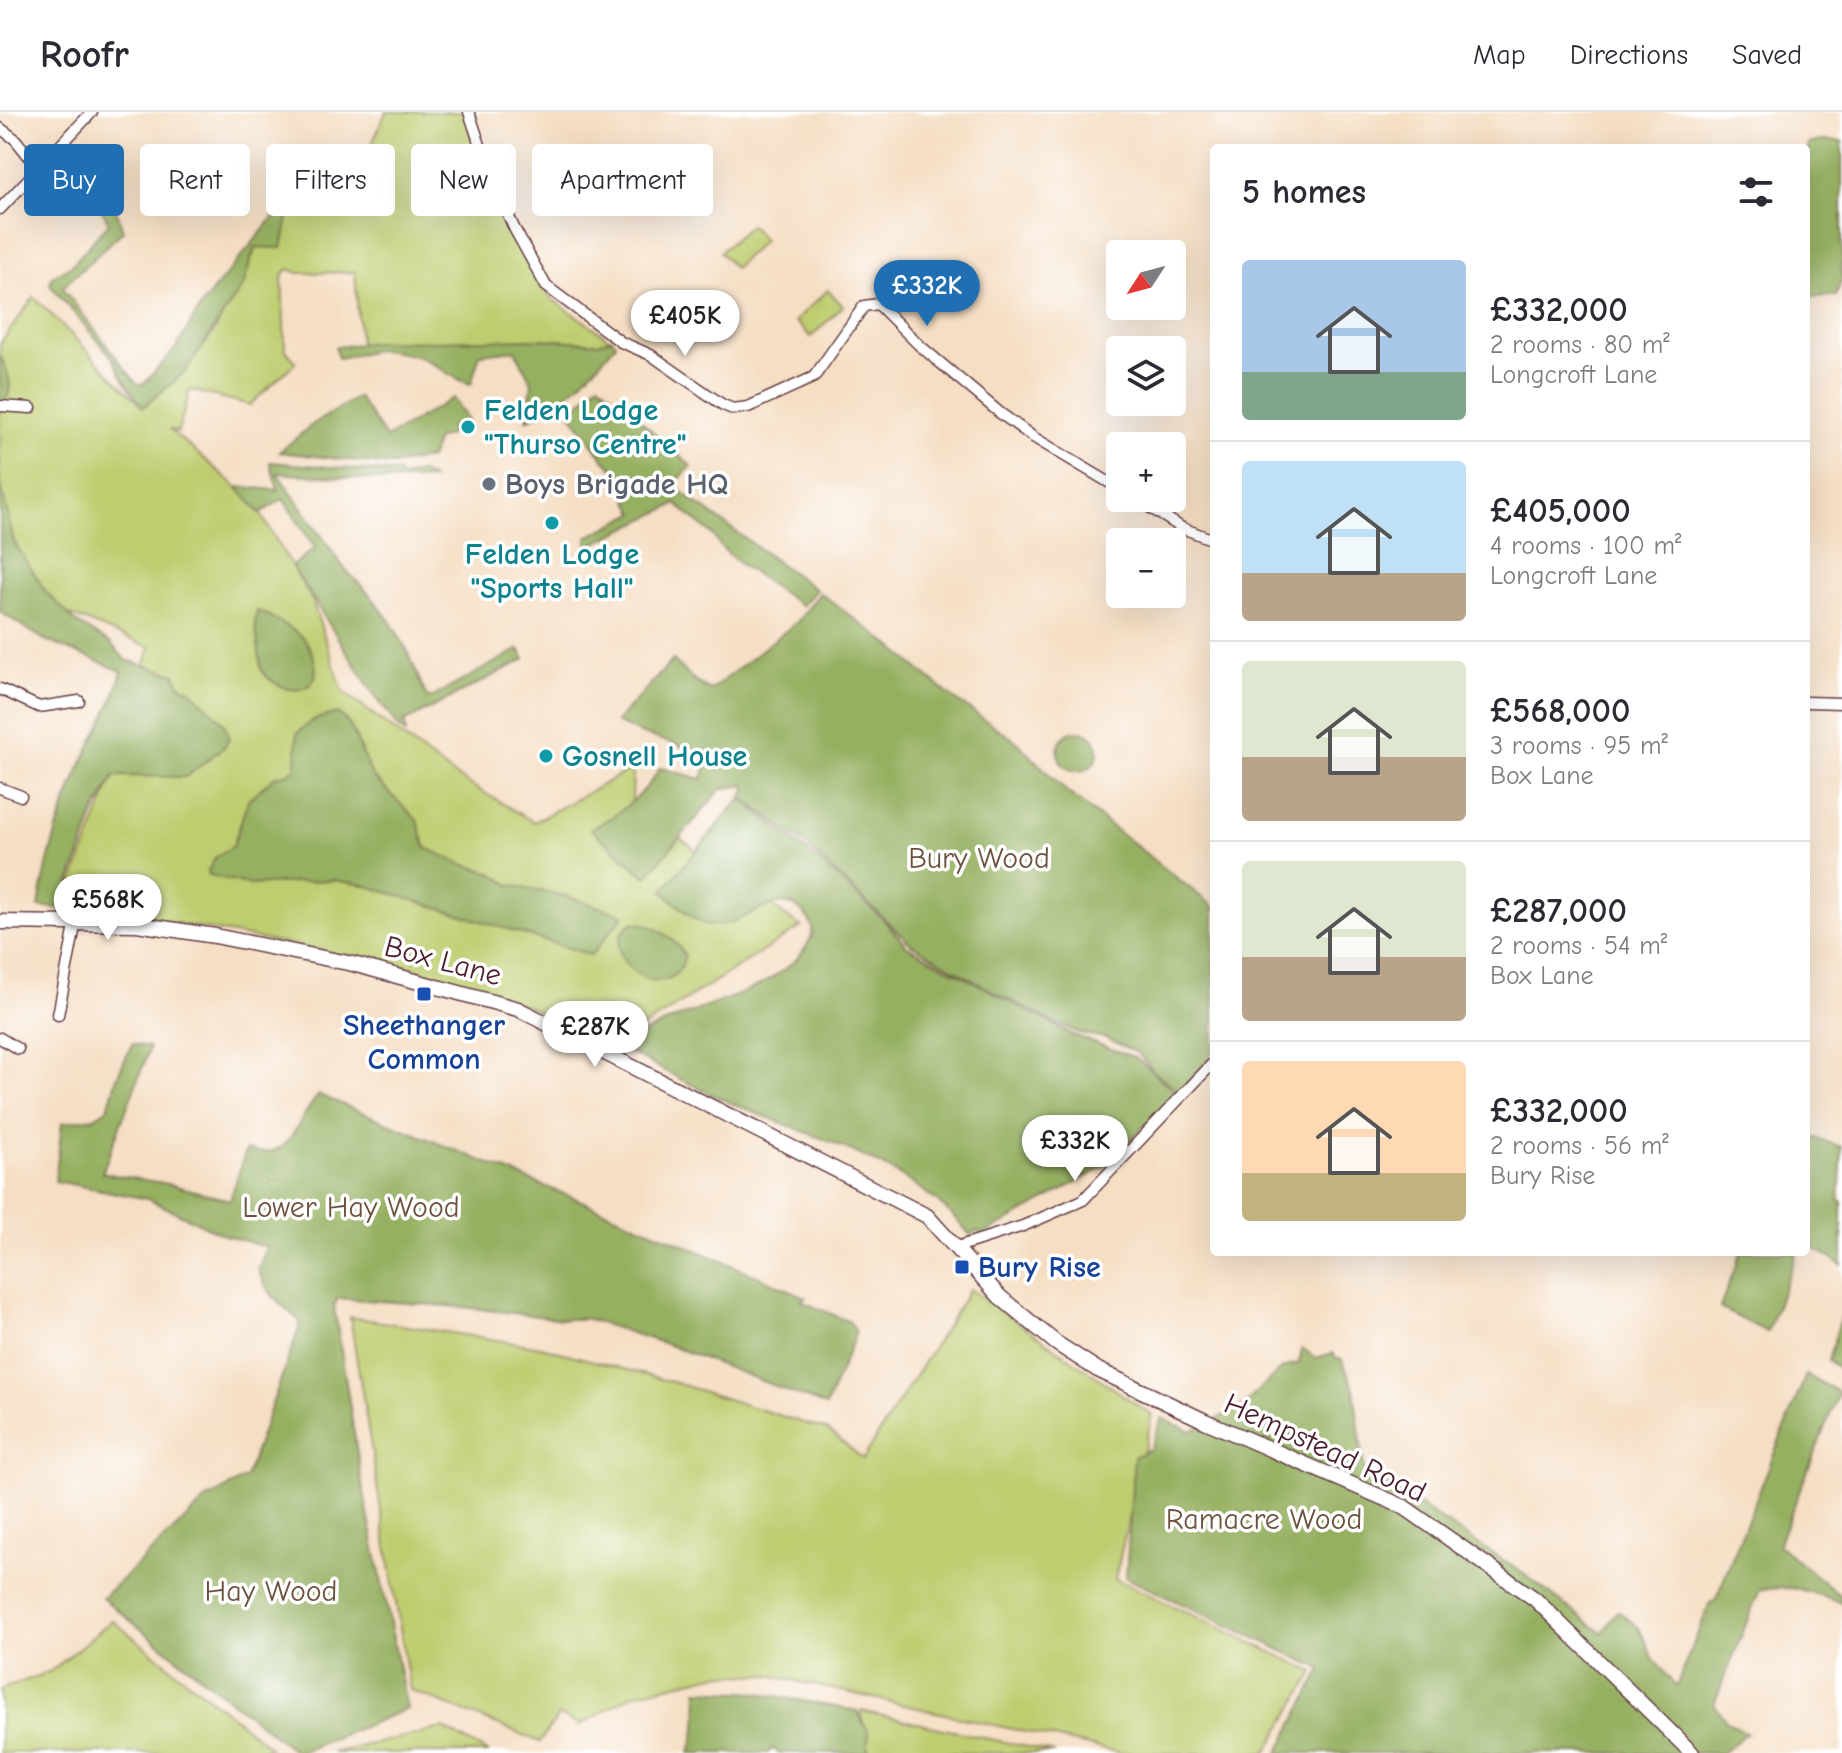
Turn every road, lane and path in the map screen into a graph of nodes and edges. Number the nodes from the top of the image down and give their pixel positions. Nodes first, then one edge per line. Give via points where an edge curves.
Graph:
1 (92, 112) edge
2 (469, 112) edge
3 (0, 128) edge
4 (62, 144) edge
5 (24, 150) edge
6 (24, 184) edge
7 (0, 209) edge
8 (0, 406) edge
9 (31, 408) dead end
10 (1106, 481) edge
11 (1157, 512) edge
12 (1210, 538) edge
13 (0, 689) edge
14 (79, 701) dead end
15 (1810, 702) edge
16 (1842, 703) edge
17 (0, 788) edge
18 (21, 796) dead end
19 (76, 921) junction
20 (0, 922) edge
21 (58, 1015) dead end
22 (0, 1038) edge
23 (18, 1049) dead end
24 (1210, 1066) edge
25 (957, 1247) junction
26 (1692, 1753) edge

1 - 4 street
2 - 10 street via 489,172 546,286 621,342 651,355 723,405 748,407 814,377 864,306 878,304 1000,413
3 - 5 street
6 - 7 street
8 - 9 street
11 - 12 street
13 - 14 street via 39,707
15 - 16 street
17 - 18 street
19 - 20 main road, Box Lane
19 - 21 street
19 - 25 main road, Box Lane via 218,936 353,964 518,1009 927,1216
22 - 23 street
24 - 25 street via 1083,1200
25 - 26 main road, Hempstead Road via 1000,1297 1098,1370 1404,1507 1535,1599

